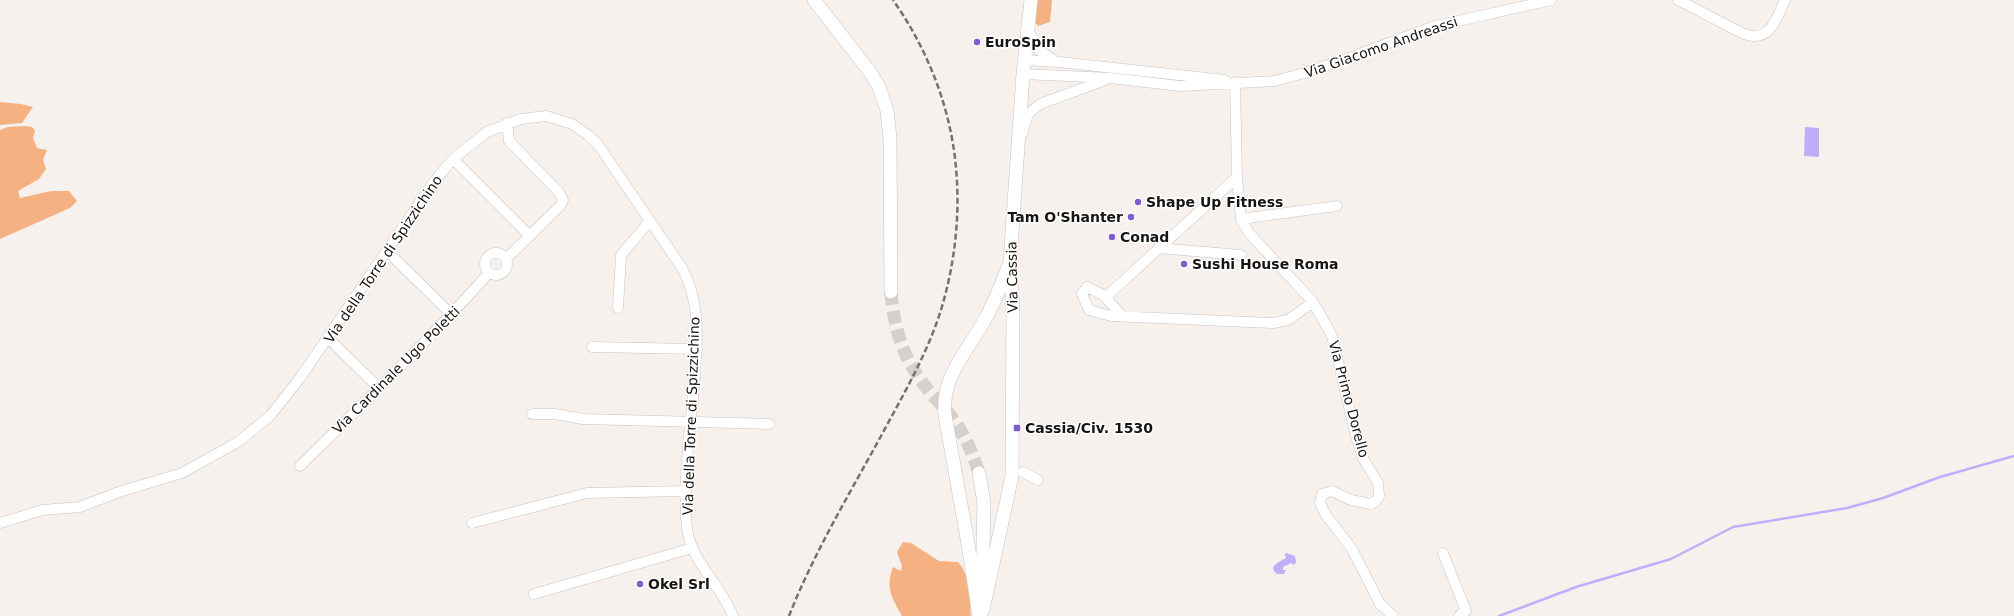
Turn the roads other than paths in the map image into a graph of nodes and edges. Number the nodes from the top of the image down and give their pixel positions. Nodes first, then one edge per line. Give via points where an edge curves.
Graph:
1 (814, 0) edge
2 (1031, 0) edge
3 (1551, 0) edge
4 (1678, 0) edge
5 (1785, 0) edge
6 (1028, 30) junction
7 (1024, 60) junction
8 (1059, 62) junction
9 (1078, 65) junction
10 (1022, 74) junction
11 (1077, 76) junction
12 (1110, 78) junction
13 (1232, 86) junction
14 (1076, 90) junction
15 (507, 123) junction
16 (1017, 153) junction
17 (452, 159) junction
18 (1238, 177) junction
19 (1337, 206) dead end
20 (1241, 219) junction
21 (650, 221) junction
22 (530, 236) junction
23 (1158, 248) junction
24 (1241, 255) dead end
25 (394, 258) dead end
26 (506, 260) junction
27 (1010, 261) junction
28 (489, 273) junction
29 (891, 292) tunnel mouth
30 (1108, 295) junction
31 (1313, 302) junction
32 (618, 308) dead end
33 (452, 314) junction
34 (1122, 316) junction
35 (329, 339) junction
36 (592, 347) dead end
37 (697, 348) junction
38 (379, 388) junction
39 (532, 414) dead end
40 (691, 422) junction
41 (769, 424) dead end
42 (300, 466) dead end
43 (1024, 472) dead end
44 (979, 474) tunnel mouth
45 (1038, 480) dead end
46 (686, 491) junction
47 (0, 523) edge
48 (472, 524) dead end
49 (692, 548) junction
50 (1443, 554) dead end
51 (534, 594) dead end
52 (982, 614) edge
53 (733, 616) edge
54 (1393, 616) edge
55 (1459, 616) edge

1 - 29 main road via 870,72 879,87 887,110 890,139
2 - 6 main road, Via Cassia
3 - 13 street, Via Giacomo Andreassi via 1432,27 1285,79
4 - 5 street via 1744,34 1756,37 1769,31
6 - 7 main road, Via Cassia
6 - 8 street, Via Giacomo Andreassi via 1038,50
7 - 8 street, Via Giacomo Andreassi
7 - 10 main road, Via Cassia
8 - 9 street, Via Giacomo Andreassi
9 - 11 street
9 - 13 street, Via Giacomo Andreassi via 1221,79
10 - 11 street, Via Giacomo Andreassi
10 - 16 main road, Via Cassia
11 - 12 street, Via Giacomo Andreassi
11 - 14 street
12 - 13 street, Via Giacomo Andreassi via 1180,86
12 - 14 street, Via Giacomo Andreassi
13 - 18 street
14 - 16 street, Via Giacomo Andreassi via 1033,108
15 - 17 street, Via della Torre di Spizzichino via 487,132
15 - 21 street, Via della Torre di Spizzichino via 528,117 546,116 565,120 583,131 600,148
15 - 22 street via 509,141 558,191 563,200
16 - 27 main road, Via Cassia
17 - 22 street
17 - 35 street, Via della Torre di Spizzichino via 415,207
18 - 20 street
18 - 23 street
19 - 20 street
20 - 31 street, Via Primo Dorello via 1249,232
21 - 32 street via 621,255
21 - 37 street, Via della Torre di Spizzichino via 682,268 692,288 696,309
22 - 26 street
23 - 24 street
23 - 30 street
25 - 33 street
26 - 28 street via 507,267 502,273
26 - 28 street via 498,253 490,254 485,263
27 - 52 main road, Via Cassia via 1013,311 1012,476
27 - 52 main road via 990,311 952,372 945,400 945,415
28 - 33 street, Via Cardinale Ugo Poletti
30 - 34 street via 1107,299
30 - 34 street via 1087,287 1082,294 1089,310
31 - 34 street via 1288,320 1273,323
31 - 54 street, Via Primo Dorello via 1332,336 1358,440 1364,460 1378,484 1379,496 1371,504 1327,491 1322,494 1320,503 1352,549 1380,604
33 - 38 street, Via Cardinale Ugo Poletti
35 - 38 street
35 - 47 street, Via della Torre di Spizzichino via 270,416 217,455 182,473 80,507 43,510
36 - 37 street
37 - 40 street, Via della Torre di Spizzichino
38 - 42 street, Via Cardinale Ugo Poletti
39 - 40 street via 555,414 583,419
40 - 41 street
40 - 46 street, Via della Torre di Spizzichino
43 - 45 street
44 - 52 main road via 984,503
46 - 48 street via 587,493
46 - 49 street, Via della Torre di Spizzichino via 687,528
49 - 51 street
49 - 53 street, Via della Torre di Spizzichino via 724,597
50 - 55 street via 1466,611

